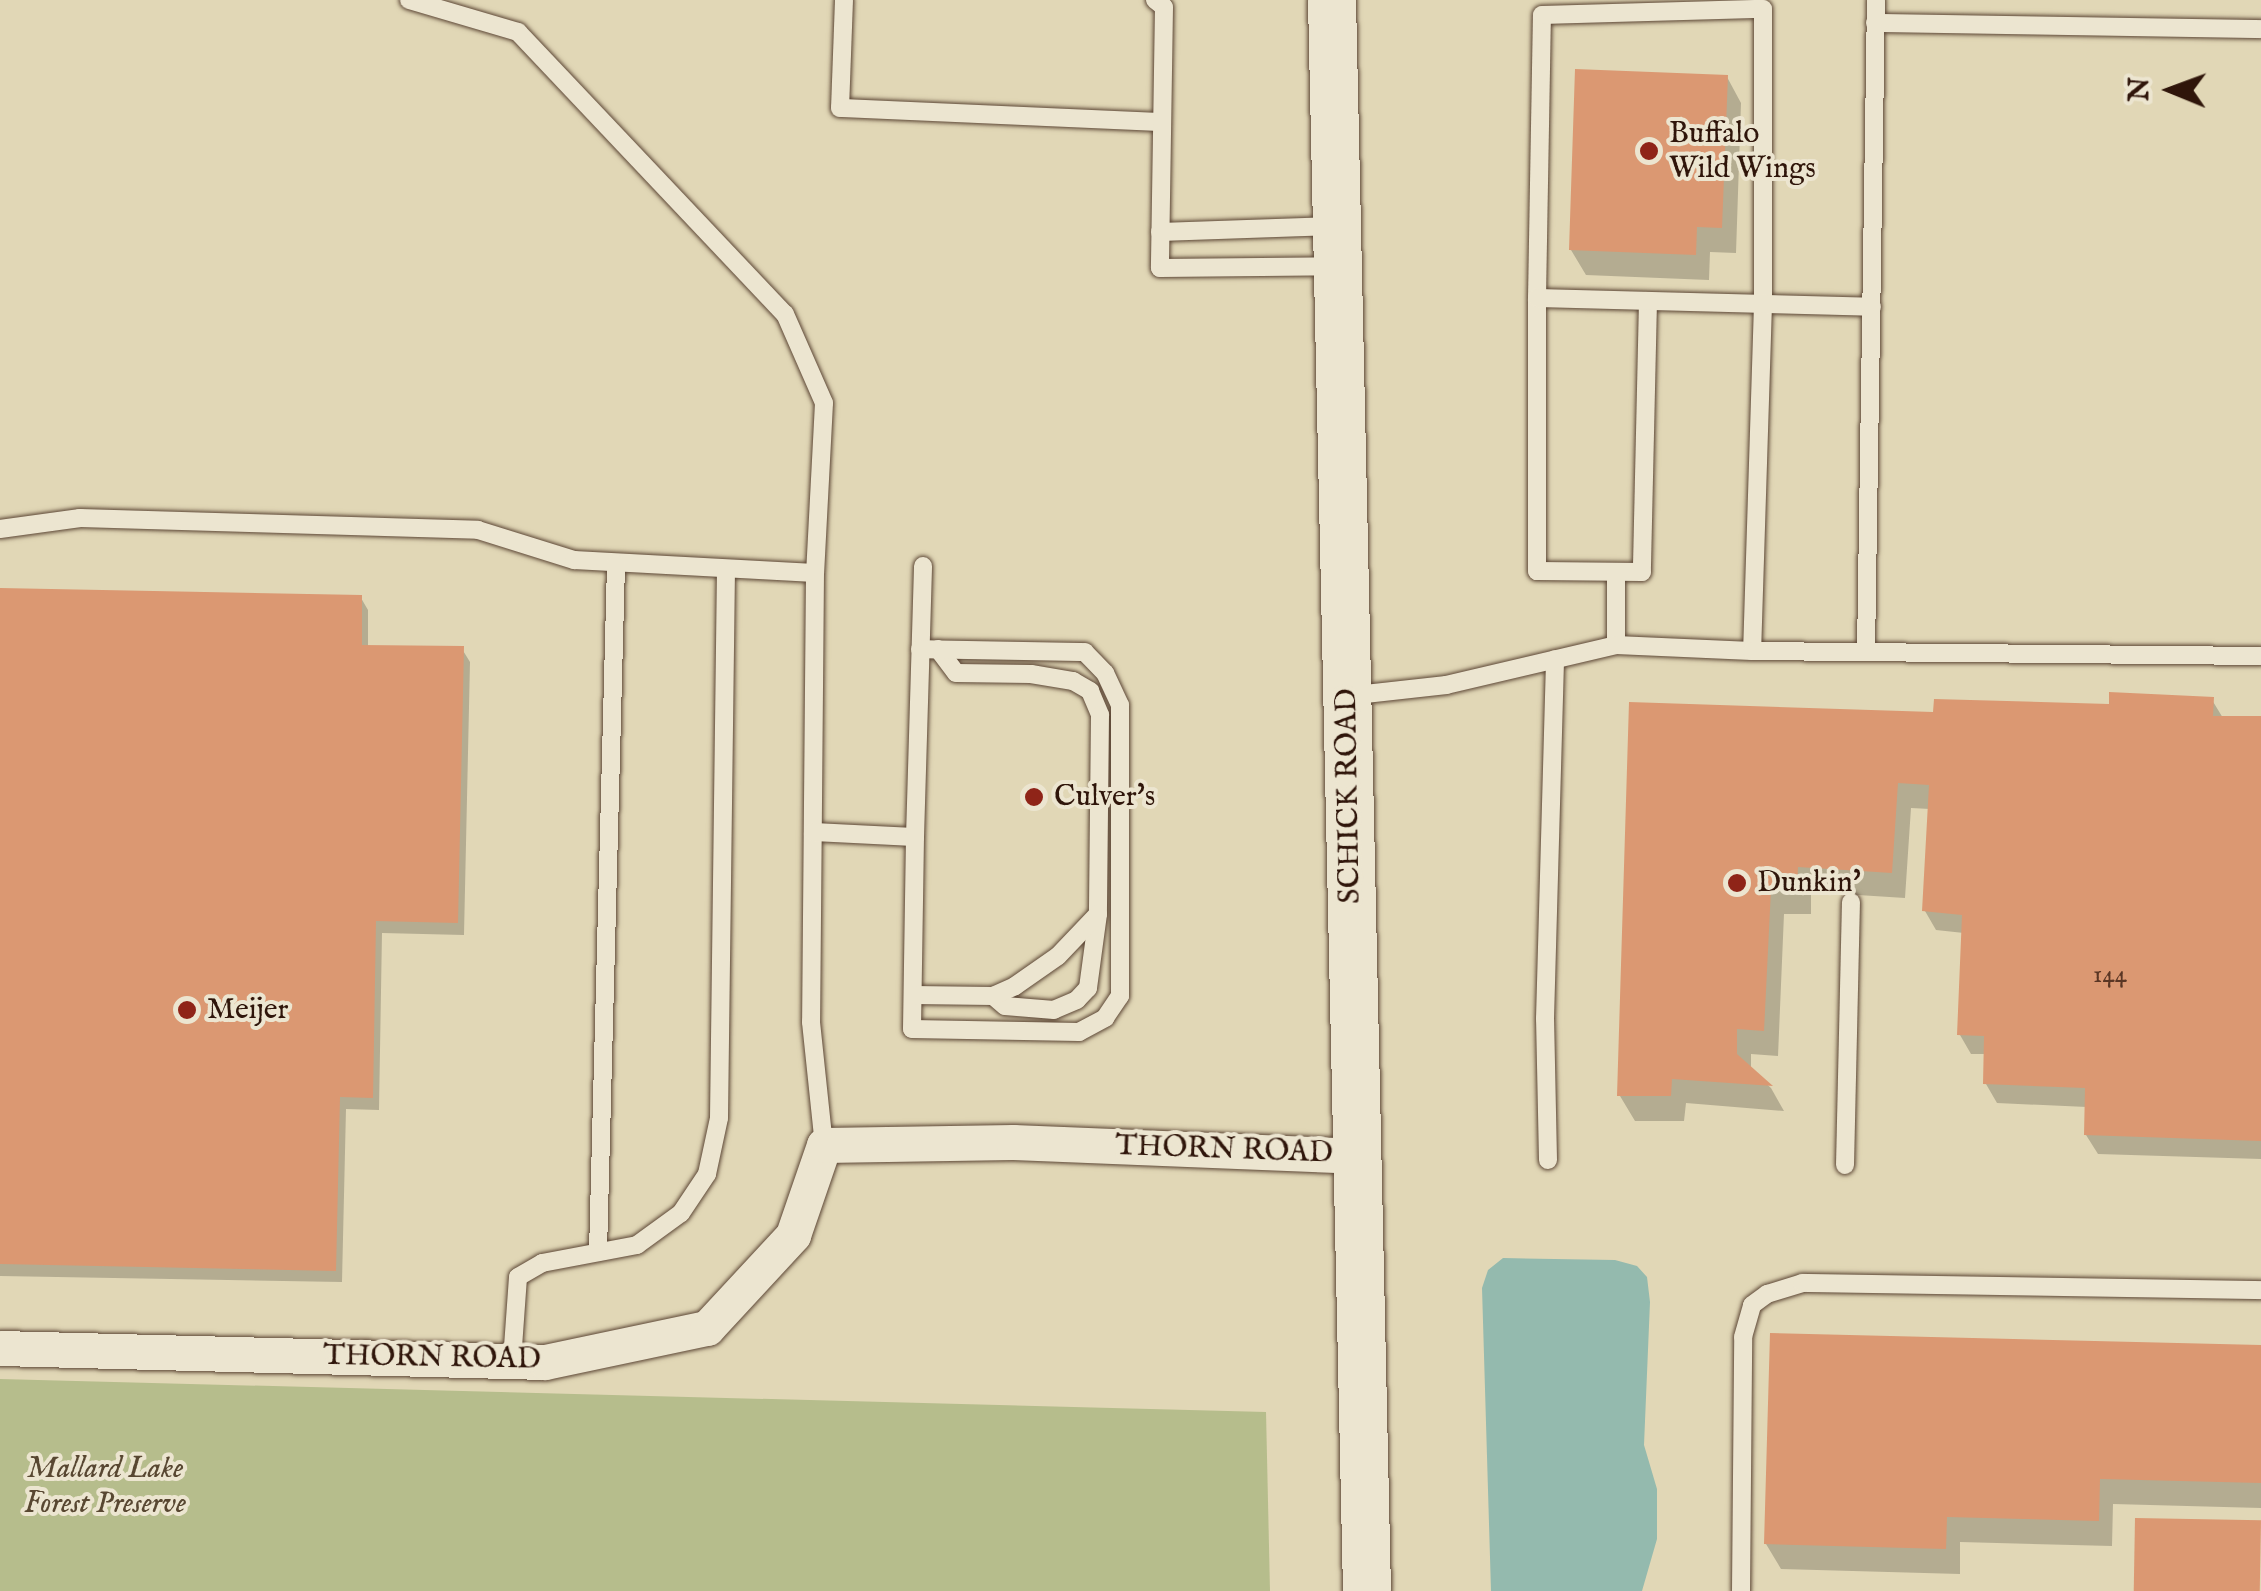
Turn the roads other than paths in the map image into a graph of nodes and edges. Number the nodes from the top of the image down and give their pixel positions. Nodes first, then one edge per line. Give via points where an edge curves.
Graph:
1 (409, 0) edge
2 (844, 0) edge
3 (1155, 0) edge
4 (1332, 0) edge
5 (1876, 0) edge
6 (1876, 23) junction
7 (2261, 29) edge
8 (1162, 122) junction
9 (1160, 232) junction
10 (1337, 246) junction
11 (1537, 298) junction
12 (1648, 301) junction
13 (1763, 304) junction
14 (1872, 307) junction
15 (0, 530) edge
16 (616, 564) junction
17 (922, 566) dead end
18 (726, 572) junction
19 (1616, 572) junction
20 (816, 573) junction
21 (1616, 645) junction
22 (929, 649) junction
23 (1752, 652) junction
24 (1866, 652) junction
25 (2261, 656) edge
26 (1555, 660) junction
27 (1346, 696) junction
28 (813, 832) junction
29 (915, 837) junction
30 (1851, 902) dead end
31 (1098, 914) junction
32 (913, 994) junction
33 (993, 996) junction
34 (824, 1145) junction
35 (1357, 1156) junction
36 (1548, 1160) dead end
37 (1846, 1164) dead end
38 (598, 1252) junction
39 (2261, 1290) edge
40 (0, 1348) edge
41 (512, 1362) junction
42 (1368, 1591) edge
43 (1741, 1591) edge

1 - 20 lane via 518,32 785,314 824,403
2 - 8 lane via 840,108
3 - 8 lane via 1164,7
4 - 10 street, SCHICK ROAD
5 - 6 lane
6 - 7 lane
6 - 14 lane
8 - 9 lane
9 - 10 lane
9 - 10 lane via 1160,268
10 - 27 street, SCHICK ROAD
11 - 12 lane
11 - 13 lane via 1542,15 1763,9
11 - 19 lane via 1537,571
12 - 13 lane
12 - 19 lane via 1642,572
13 - 14 lane
13 - 23 lane
14 - 24 lane
15 - 16 lane via 80,518 478,530 574,560
16 - 18 lane
16 - 38 lane
17 - 22 lane
18 - 20 lane
18 - 38 lane via 719,1118 707,1174 681,1213 636,1245
19 - 21 lane
20 - 28 lane
21 - 23 lane
21 - 26 lane
22 - 29 lane
22 - 31 lane via 956,674 1031,674 1090,691 1100,716
22 - 32 lane via 1085,652 1105,672 1120,705 1120,996 1105,1018 1079,1032 912,1029
23 - 24 lane
24 - 25 lane
26 - 27 lane via 1446,685
26 - 36 lane
27 - 35 street, SCHICK ROAD
28 - 29 lane
28 - 34 lane via 811,1022
29 - 32 lane
30 - 37 lane
31 - 33 lane via 1058,956
31 - 33 lane via 1094,968 1078,1000 1034,1010 1005,1006
32 - 33 lane
34 - 35 street, THORN ROAD via 1014,1142
34 - 41 street, THORN ROAD via 792,1234 707,1328 561,1359
35 - 42 street, SCHICK ROAD
38 - 41 lane via 542,1263 518,1277
39 - 43 lane via 1802,1283 1767,1294 1752,1305 1744,1338
40 - 41 street, THORN ROAD

